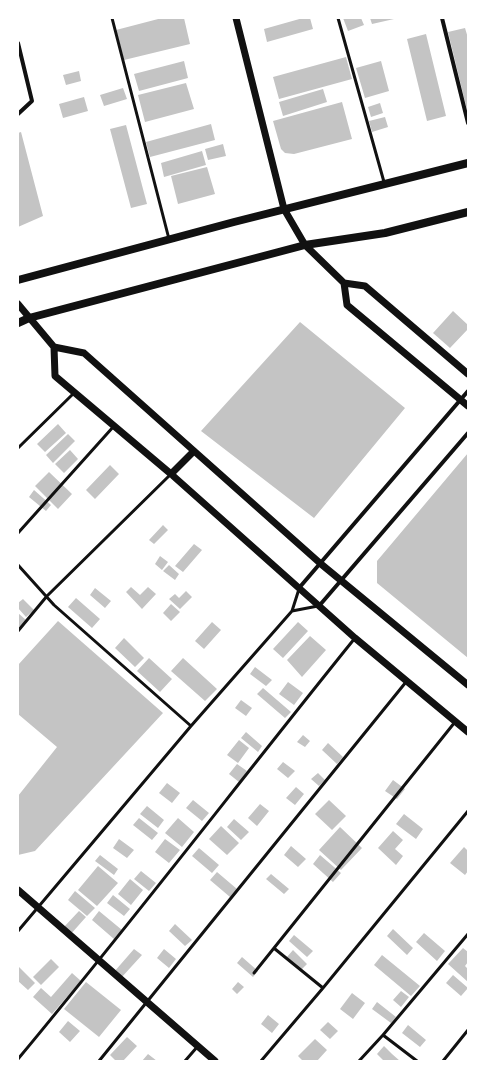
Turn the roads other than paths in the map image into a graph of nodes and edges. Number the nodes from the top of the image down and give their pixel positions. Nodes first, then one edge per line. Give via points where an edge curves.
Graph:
1 (112, 18) edge
2 (236, 18) edge
3 (338, 18) edge
4 (442, 18) edge
5 (18, 43) edge
6 (18, 114) edge
7 (468, 123) edge
8 (468, 163) edge
9 (384, 184) junction
10 (284, 209) junction
11 (468, 212) edge
12 (169, 239) junction
13 (305, 245) junction
14 (18, 280) edge
15 (344, 283) junction
16 (18, 304) edge
17 (30, 318) junction
18 (18, 323) edge
19 (54, 347) junction
20 (468, 374) edge
21 (468, 391) edge
22 (74, 393) junction
23 (461, 400) junction
24 (468, 406) edge
25 (114, 426) junction
26 (468, 433) edge
27 (18, 448) edge
28 (194, 451) junction
29 (171, 474) junction
30 (18, 533) edge
31 (321, 564) junction
32 (18, 565) edge
33 (341, 581) junction
34 (299, 589) junction
35 (47, 596) junction
36 (318, 606) junction
37 (292, 611) junction
38 (18, 631) edge
39 (355, 638) junction
40 (408, 680) junction
41 (468, 685) edge
42 (456, 722) junction
43 (190, 726) junction
44 (468, 732) edge
45 (468, 811) edge
46 (18, 890) edge
47 (37, 907) junction
48 (18, 931) edge
49 (468, 934) edge
50 (464, 939) junction
51 (468, 942) edge
52 (275, 948) junction
53 (100, 961) junction
54 (254, 973) dead end
55 (323, 988) junction
56 (147, 1002) junction
57 (468, 1030) edge
58 (383, 1035) junction
59 (198, 1046) junction
60 (18, 1060) edge
61 (99, 1061) edge
62 (185, 1061) edge
63 (215, 1061) edge
64 (261, 1061) edge
65 (359, 1061) edge
66 (417, 1061) edge
67 (443, 1061) edge

1 - 12 lane
2 - 10 street
3 - 9 lane
4 - 7 street
5 - 6 street via 32,101
8 - 9 main road
9 - 10 main road
10 - 12 main road
10 - 13 street
11 - 13 main road via 385,233
12 - 14 main road
13 - 15 street
13 - 17 main road
15 - 20 street via 365,286
15 - 23 street via 347,305
16 - 17 street
17 - 18 main road
17 - 19 street
19 - 22 street via 55,376
19 - 28 street via 84,353
21 - 23 street
22 - 25 street
22 - 27 lane
23 - 24 street
23 - 31 street
25 - 29 street
25 - 30 lane
26 - 33 street
28 - 29 street
28 - 31 street
29 - 34 street
29 - 35 lane
31 - 33 street
31 - 34 street
32 - 35 lane
33 - 36 street
33 - 41 street
34 - 36 street
34 - 37 lane
35 - 38 lane
35 - 43 lane
36 - 37 lane
36 - 39 street
37 - 43 lane
39 - 40 street
39 - 53 lane
40 - 42 street
40 - 56 lane
42 - 44 street
42 - 52 lane
43 - 47 lane
45 - 55 lane
46 - 47 street
47 - 48 lane
47 - 53 street
49 - 50 lane
50 - 51 lane
50 - 58 lane
52 - 54 lane
52 - 55 lane
53 - 56 street
53 - 60 lane
55 - 64 lane
56 - 59 street
56 - 61 lane
57 - 67 lane
58 - 65 lane
58 - 66 lane
59 - 62 lane
59 - 63 street

